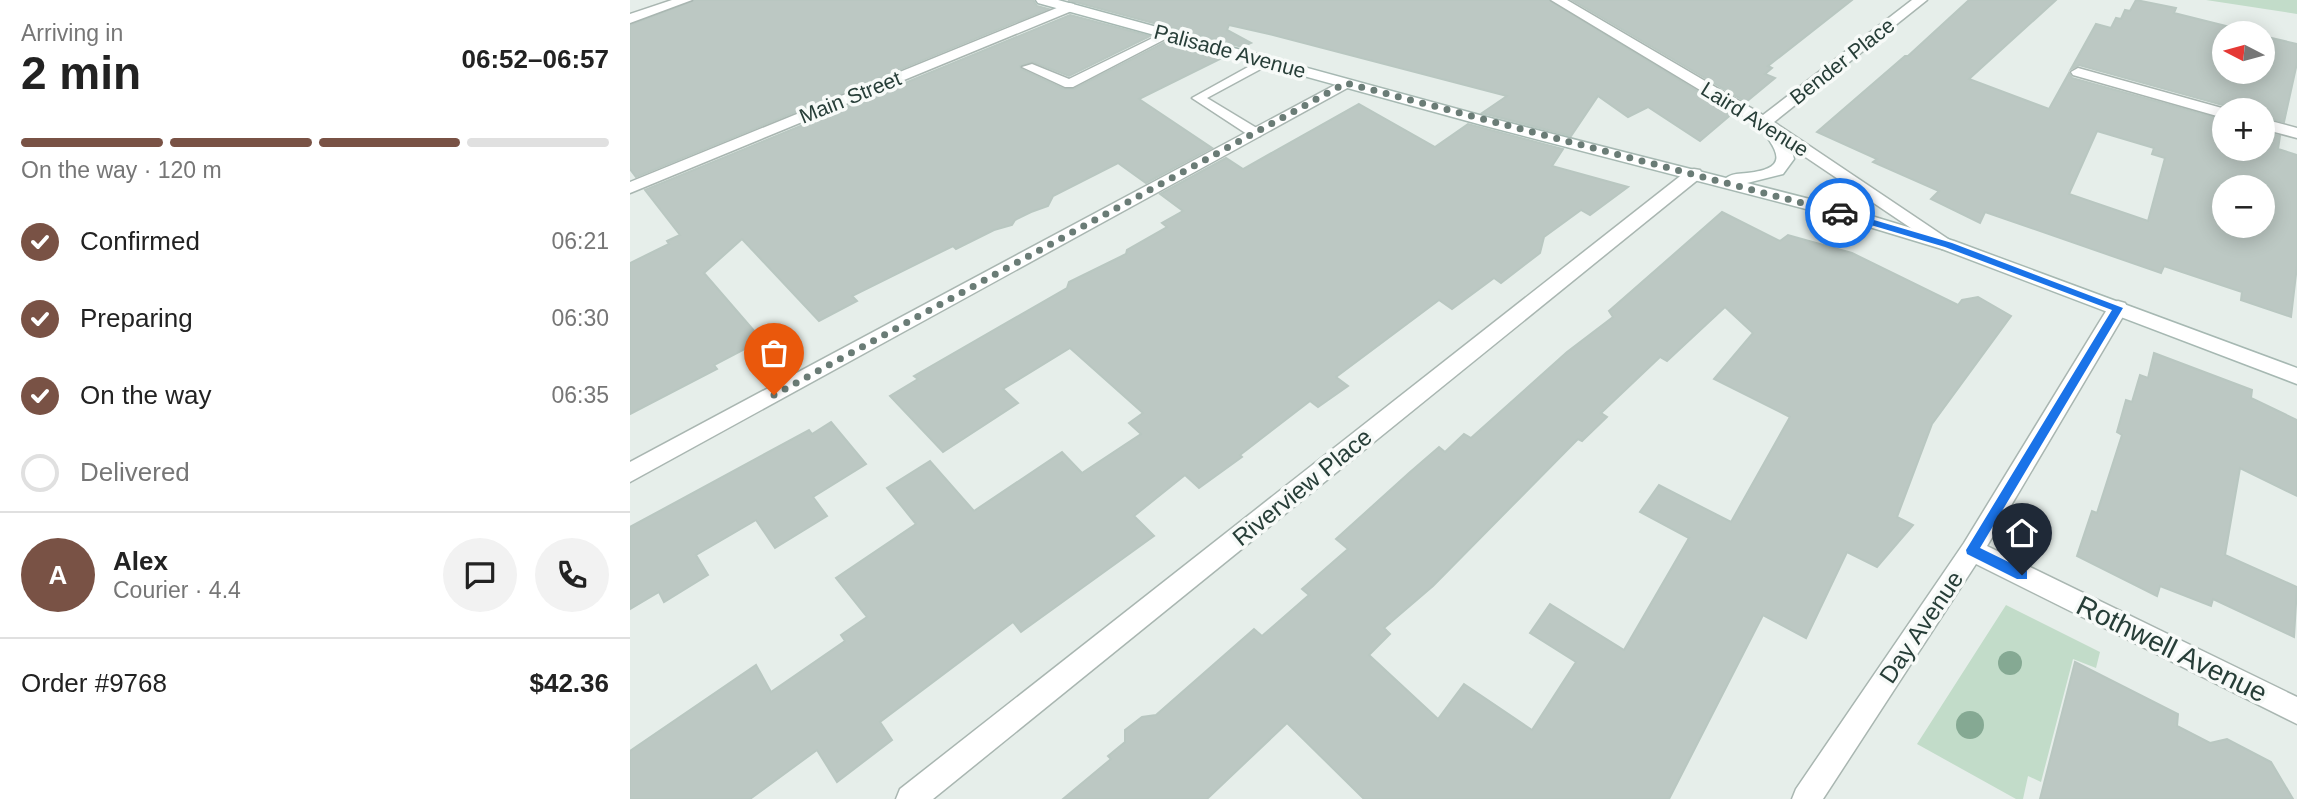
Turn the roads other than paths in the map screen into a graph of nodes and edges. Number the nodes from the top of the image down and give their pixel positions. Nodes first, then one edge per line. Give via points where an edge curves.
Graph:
1 (685, 0) edge
2 (1558, 0) edge
3 (1916, 1) edge
4 (1054, 2) edge
5 (630, 19) edge
6 (1167, 34) junction
7 (1266, 61) junction
8 (1028, 67) dead end
9 (2078, 72) dead end
10 (1346, 83) junction
11 (2212, 110) edge
12 (1764, 122) junction
13 (2275, 128) edge
14 (1255, 133) junction
15 (2297, 134) edge
16 (1694, 174) junction
17 (1718, 181) junction
18 (630, 188) edge
19 (1948, 245) junction
20 (2118, 308) junction
21 (2297, 376) edge
22 (630, 473) edge
23 (1972, 550) junction
24 (2297, 711) edge
25 (910, 799) edge
26 (1806, 799) edge

1 - 5 street
2 - 12 street, Laird Avenue
3 - 12 street, Bender Place
4 - 6 street, Palisade Avenue
4 - 18 street, Main Street
6 - 7 street, Palisade Avenue
6 - 8 lane via 1069,84
7 - 10 street, Palisade Avenue
7 - 14 lane via 1198,98
9 - 11 street
10 - 14 street
10 - 16 street, Palisade Avenue
12 - 17 street via 1784,150 1785,162 1779,170
12 - 19 street, Laird Avenue
13 - 15 street
14 - 22 street
16 - 17 street, Palisade Avenue
16 - 25 street, Riverview Place
17 - 19 street, Palisade Avenue
19 - 20 street, Palisade Avenue
20 - 21 street, Palisade Avenue
20 - 23 street, Day Avenue
23 - 24 street, Rothwell Avenue
23 - 26 street, Day Avenue

